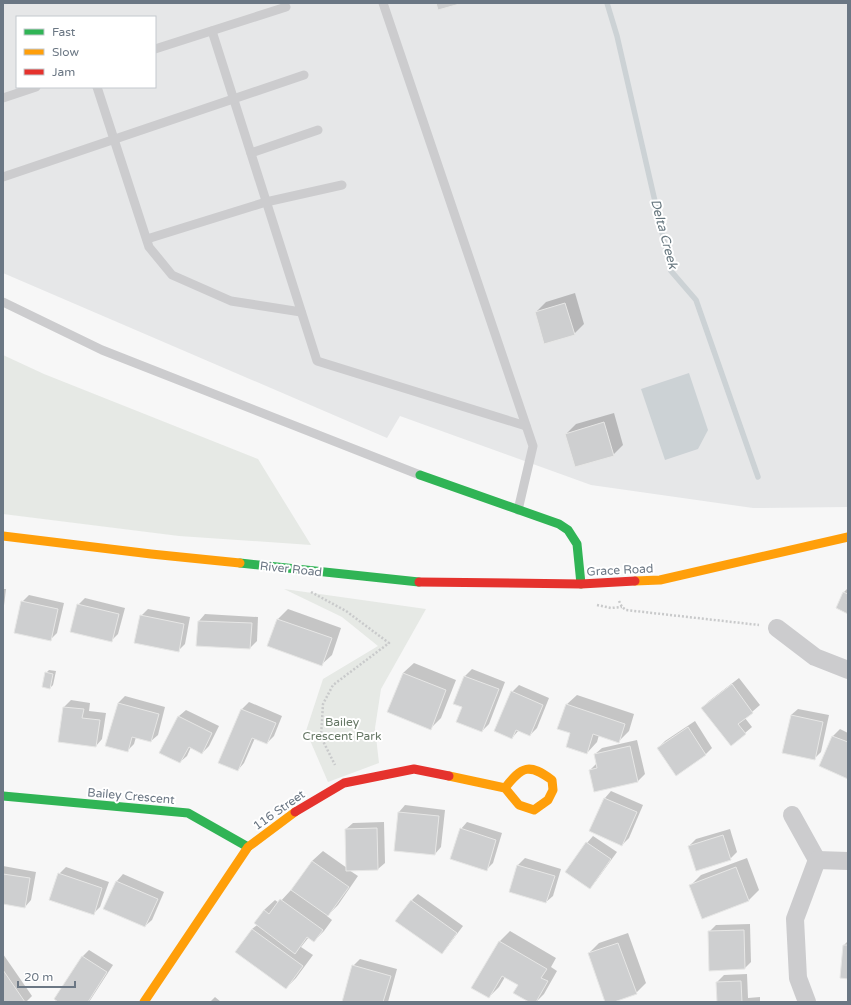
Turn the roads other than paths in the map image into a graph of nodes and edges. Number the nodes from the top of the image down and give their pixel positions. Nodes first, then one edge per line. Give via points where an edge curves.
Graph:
1 (383, 3) edge
2 (286, 7) dead end
3 (212, 31) junction
4 (156, 49) edge
5 (304, 75) dead end
6 (33, 88) edge
7 (97, 88) edge
8 (3, 98) edge
9 (233, 99) junction
10 (318, 130) dead end
11 (114, 139) junction
12 (251, 154) junction
13 (3, 177) edge
14 (342, 185) dead end
15 (266, 202) junction
16 (147, 239) junction
17 (3, 302) edge
18 (301, 312) junction
19 (526, 426) junction
20 (420, 475) joint
21 (518, 510) junction
22 (3, 536) edge
23 (848, 537) edge
24 (581, 584) junction
25 (777, 628) dead end
26 (848, 670) edge
27 (505, 788) junction
28 (3, 796) edge
29 (792, 815) dead end
30 (248, 847) junction
31 (817, 860) junction
32 (848, 861) edge
33 (144, 1002) edge
34 (808, 1002) edge

1 - 19 lane
2 - 3 lane
3 - 4 lane
3 - 9 lane
5 - 9 lane
6 - 8 lane
7 - 11 lane
9 - 11 lane
9 - 12 lane
10 - 12 lane
11 - 13 lane
11 - 16 lane
12 - 15 lane
14 - 15 lane
15 - 16 lane
15 - 18 lane
16 - 18 lane via 150,248 172,275 231,301
17 - 20 lane via 102,350
18 - 19 lane via 317,361
19 - 21 lane via 533,446
20 - 21 street, Grace Road
21 - 24 street, Grace Road via 559,524 568,530 577,544
22 - 24 street, River Road via 418,582
23 - 24 street, Grace Road via 660,580
25 - 26 street via 815,657
27 - 27 street via 520,770 530,768 552,780 553,790 548,800 534,810 519,804
27 - 30 street, 116 Street via 414,769 344,783 291,814
28 - 30 street, Bailey Crescent via 188,813
29 - 31 street
30 - 33 street, 116 Street
31 - 32 street
31 - 34 street via 795,919 798,978

